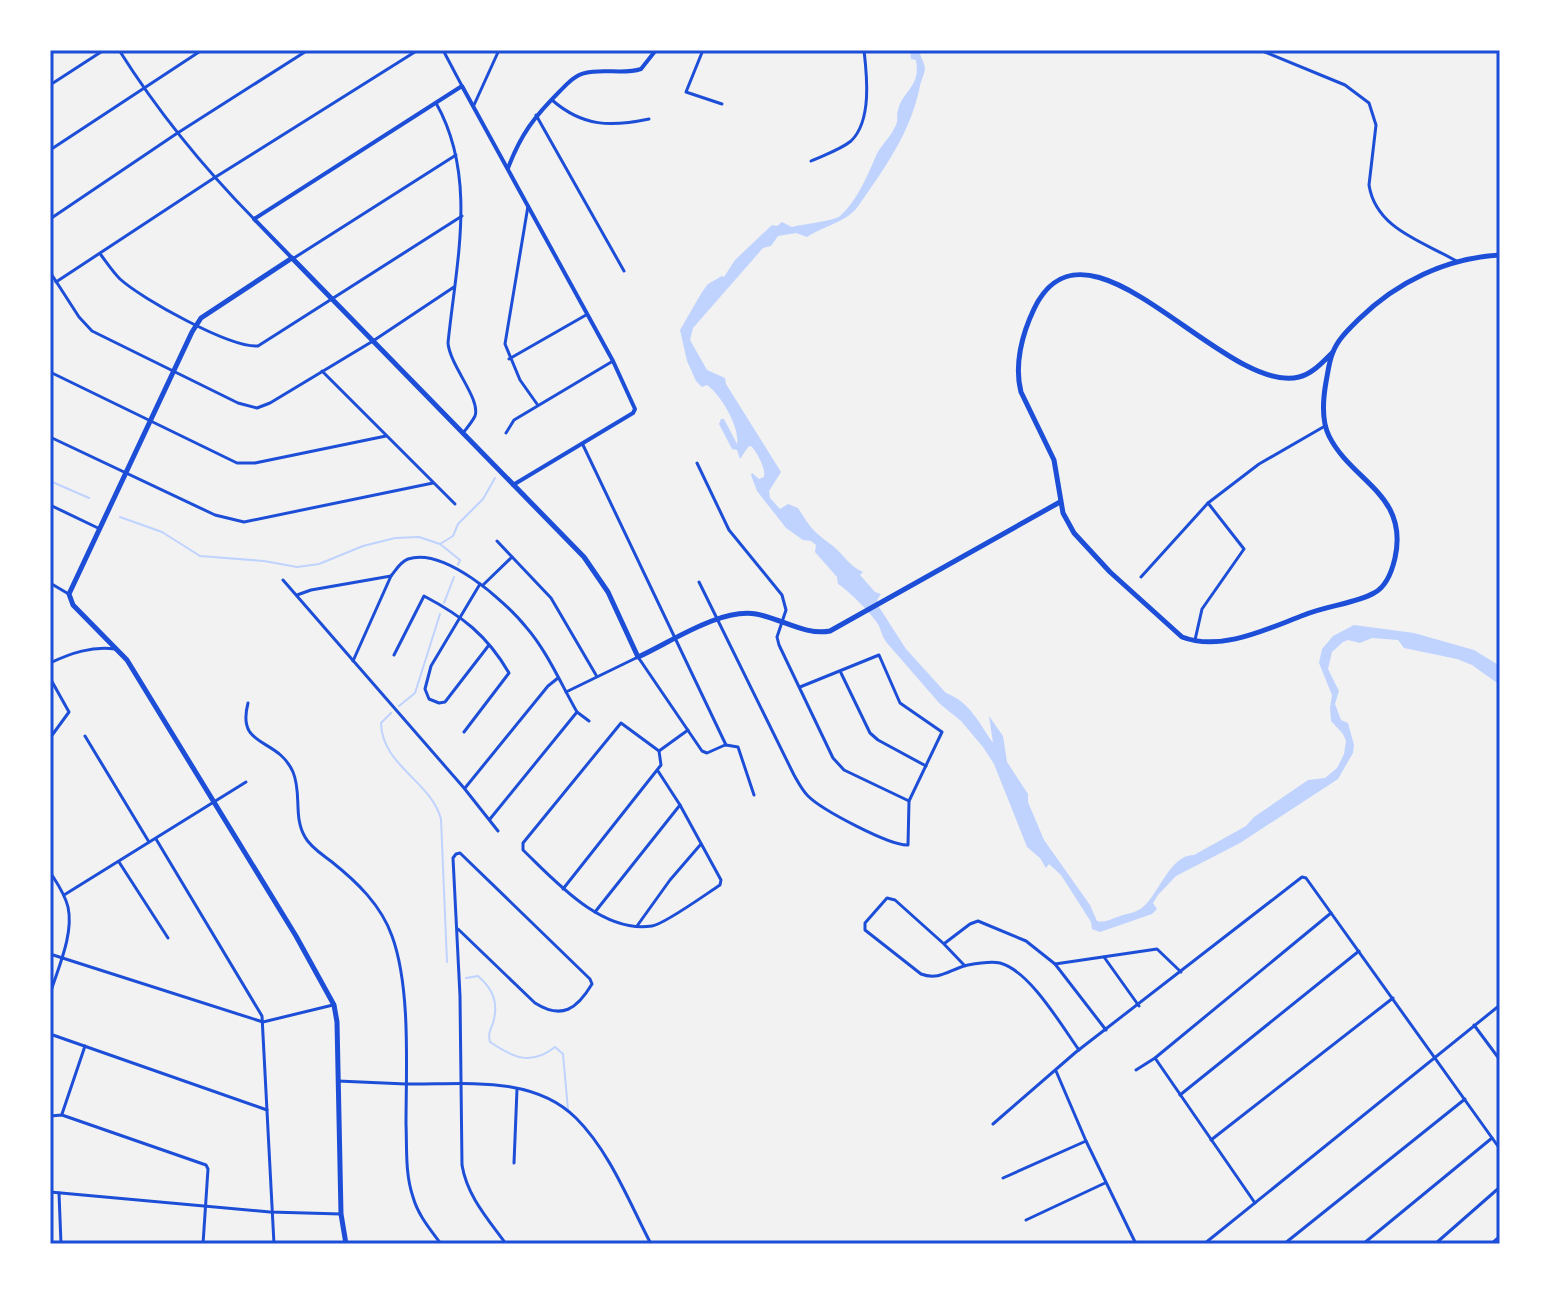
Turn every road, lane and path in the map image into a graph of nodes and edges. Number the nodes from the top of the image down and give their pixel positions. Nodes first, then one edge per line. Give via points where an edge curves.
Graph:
1 (104, 50) edge
2 (119, 50) edge
3 (202, 50) edge
4 (308, 50) edge
5 (418, 50) edge
6 (443, 50) edge
7 (499, 50) edge
8 (656, 50) edge
9 (703, 50) edge
10 (864, 50) edge
11 (1260, 50) edge
12 (50, 85) edge
13 (462, 86) junction
14 (144, 89) junction
15 (551, 99) junction
16 (436, 103) junction
17 (722, 104) dead end
18 (472, 107) junction
19 (536, 115) junction
20 (649, 119) dead end
21 (176, 134) junction
22 (50, 150) edge
23 (456, 155) junction
24 (811, 161) dead end
25 (508, 168) junction
26 (214, 178) junction
27 (528, 206) junction
28 (462, 216) junction
29 (50, 219) edge
30 (254, 219) junction
31 (100, 254) junction
32 (1500, 255) edge
33 (292, 258) junction
34 (1458, 262) junction
35 (624, 271) dead end
36 (50, 272) edge
37 (56, 282) junction
38 (454, 287) junction
39 (332, 299) junction
40 (586, 315) junction
41 (196, 325) junction
42 (373, 341) junction
43 (1333, 352) junction
44 (509, 359) junction
45 (613, 361) junction
46 (322, 371) junction
47 (50, 372) edge
48 (174, 372) junction
49 (537, 404) junction
50 (150, 423) junction
51 (1326, 426) junction
52 (463, 433) junction
53 (506, 433) dead end
54 (386, 436) junction
55 (50, 437) edge
56 (583, 445) junction
57 (697, 463) dead end
58 (127, 471) junction
59 (433, 483) junction
60 (513, 485) junction
61 (1060, 502) junction
62 (1208, 503) junction
63 (455, 504) dead end
64 (50, 505) edge
65 (100, 529) junction
66 (497, 541) dead end
67 (513, 556) junction
68 (391, 576) junction
69 (1141, 577) dead end
70 (283, 580) dead end
71 (699, 582) dead end
72 (50, 583) edge
73 (481, 584) junction
74 (69, 594) junction
75 (297, 595) junction
76 (462, 616) junction
77 (719, 618) junction
78 (782, 620) junction
79 (676, 639) junction
80 (1195, 642) junction
81 (489, 645) junction
82 (119, 650) junction
83 (394, 655) dead end
84 (638, 657) junction
85 (353, 661) junction
86 (50, 663) edge
87 (841, 672) junction
88 (597, 676) junction
89 (50, 678) edge
90 (558, 678) junction
91 (800, 687) junction
92 (566, 692) junction
93 (248, 703) dead end
94 (577, 712) junction
95 (589, 721) dead end
96 (688, 730) junction
97 (464, 732) dead end
98 (85, 736) dead end
99 (50, 738) edge
100 (726, 745) junction
101 (659, 751) junction
102 (926, 766) junction
103 (658, 771) junction
104 (246, 782) dead end
105 (464, 788) junction
106 (754, 795) dead end
107 (909, 801) junction
108 (215, 803) junction
109 (680, 805) junction
110 (490, 819) junction
111 (498, 831) dead end
112 (156, 839) junction
113 (149, 843) junction
114 (702, 843) junction
115 (119, 862) junction
116 (50, 872) edge
117 (563, 889) junction
118 (64, 895) junction
119 (595, 912) junction
120 (1331, 913) junction
121 (637, 926) junction
122 (458, 929) junction
123 (168, 938) dead end
124 (944, 944) junction
125 (1359, 951) junction
126 (50, 954) edge
127 (1104, 957) junction
128 (61, 958) junction
129 (1055, 964) junction
130 (965, 966) junction
131 (1182, 972) junction
132 (50, 994) edge
133 (1393, 998) junction
134 (334, 1005) junction
135 (1500, 1005) edge
136 (1139, 1006) junction
137 (263, 1022) junction
138 (1474, 1025) junction
139 (1106, 1030) junction
140 (50, 1034) edge
141 (85, 1046) junction
142 (1079, 1050) junction
143 (1155, 1058) junction
144 (1434, 1058) junction
145 (1500, 1060) edge
146 (1136, 1070) dead end
147 (1056, 1071) junction
148 (338, 1081) junction
149 (462, 1083) junction
150 (406, 1084) junction
151 (517, 1089) junction
152 (1180, 1095) junction
153 (1465, 1099) junction
154 (267, 1110) junction
155 (62, 1115) junction
156 (50, 1116) edge
157 (993, 1124) dead end
158 (1492, 1138) junction
159 (1211, 1140) junction
160 (1086, 1141) junction
161 (1500, 1149) edge
162 (514, 1163) dead end
163 (1003, 1178) dead end
164 (1105, 1183) junction
165 (1500, 1187) edge
166 (50, 1192) edge
167 (59, 1193) junction
168 (1255, 1203) junction
169 (207, 1206) junction
170 (270, 1212) junction
171 (341, 1214) junction
172 (1026, 1220) dead end
173 (1500, 1236) edge
174 (61, 1244) edge
175 (203, 1244) edge
176 (274, 1244) edge
177 (346, 1244) edge
178 (441, 1244) edge
179 (506, 1244) edge
180 (651, 1244) edge
181 (1136, 1244) edge
182 (1204, 1244) edge
183 (1284, 1244) edge
184 (1363, 1244) edge
185 (1435, 1244) edge
186 (1491, 1244) edge

1 - 12 street
2 - 14 street
3 - 14 street
4 - 21 street
5 - 26 street
6 - 13 street
7 - 18 street
8 - 15 street via 641,69 588,72
9 - 17 street via 686,92
10 - 24 street via 860,129 848,144
11 - 34 street via 1345,85 1369,103 1376,125 1369,185 1380,213 1408,237
13 - 16 street
13 - 18 street
14 - 21 street
14 - 22 street
15 - 19 street
15 - 20 street via 568,114 588,121
16 - 23 street
16 - 30 street
18 - 25 street
19 - 25 street
19 - 35 street
21 - 26 street
21 - 29 street
23 - 28 street
23 - 33 street
25 - 27 street
26 - 30 street
26 - 31 street
27 - 40 street
27 - 44 street via 505,344
28 - 38 street
28 - 39 street
30 - 33 street
31 - 37 street
31 - 41 street via 136,292
32 - 34 main road
33 - 39 main road
33 - 41 main road
34 - 43 main road via 1393,290 1351,327
36 - 37 street
37 - 48 street via 92,331
38 - 42 street
38 - 52 street via 449,352 476,405 474,419
39 - 41 street via 258,346
39 - 42 main road
40 - 44 street
40 - 45 street
41 - 48 main road
42 - 46 street
42 - 52 main road
43 - 51 main road via 1325,387
43 - 61 main road via 1300,377 1272,377 1113,282 1084,273 1065,277 1036,305 1018,368 1021,392 1054,460
44 - 49 street
45 - 49 street
45 - 56 street via 634,411
46 - 48 street via 257,408
46 - 54 street
47 - 50 street
48 - 50 main road
49 - 53 street
50 - 54 street via 246,464
50 - 58 main road
51 - 62 street via 1259,464
51 - 80 main road via 1396,522 1394,565 1388,578 1372,595 1239,638
52 - 60 main road
54 - 59 street
55 - 58 street
56 - 60 street
56 - 79 street
57 - 78 street via 729,530 782,595
58 - 59 street via 215,515 244,522
58 - 65 main road
59 - 63 street
60 - 84 main road via 600,578
61 - 78 main road via 823,633
61 - 80 main road via 1068,524 1093,556 1182,637
62 - 69 street
62 - 80 street via 1244,549 1202,609
64 - 65 street
65 - 74 main road
66 - 67 street
67 - 73 street
67 - 88 street via 551,598
68 - 73 street via 405,560 423,556
68 - 75 street
68 - 85 street
70 - 75 street
71 - 77 street
72 - 74 street
73 - 76 street
73 - 90 street via 526,626
74 - 82 main road
75 - 85 street
76 - 81 street
76 - 81 street via 431,666 426,695 445,702
76 - 83 street via 424,596
77 - 78 main road via 742,613
77 - 79 main road
77 - 107 street via 806,795 904,846 909,841
78 - 91 street via 779,645
79 - 84 main road
79 - 100 street
81 - 97 street via 509,673
82 - 86 street via 100,647
82 - 108 main road
84 - 88 street
84 - 96 street
85 - 105 street
87 - 91 street
87 - 102 street via 870,733
87 - 102 street via 879,655 900,703 942,732
88 - 92 street
89 - 99 street via 69,712
90 - 92 street
90 - 105 street
91 - 107 street via 839,765
92 - 94 street
93 - 150 street via 248,732 279,753 293,772 297,818 305,840 354,880 380,910 393,938 403,998
94 - 95 street
94 - 110 street
96 - 100 street via 705,753
96 - 101 street
98 - 113 street
100 - 106 street via 738,747
101 - 103 street
101 - 117 street via 619,723 523,843 523,850
102 - 107 street
103 - 109 street
103 - 117 street
104 - 108 street
105 - 110 street
108 - 112 street
108 - 134 main road
109 - 114 street
109 - 119 street
110 - 111 street
112 - 113 street
112 - 137 street
113 - 115 street
114 - 121 street
114 - 121 street via 720,885 656,925
115 - 118 street
115 - 123 street
116 - 118 street
117 - 119 street
118 - 128 street via 70,918
119 - 121 street
120 - 125 street
120 - 131 street via 1302,877
120 - 143 street
122 - 122 street via 546,1010 570,1009 592,984 460,853 453,858
122 - 149 street
124 - 129 street via 978,921 1026,941
124 - 130 street
124 - 130 street via 891,898 864,927 921,974 940,977
125 - 133 street
125 - 152 street
126 - 128 street
127 - 129 street
127 - 131 street via 1157,949
127 - 136 street
128 - 132 street
128 - 137 street
129 - 139 street
130 - 142 street via 995,962 1020,973
131 - 136 street
133 - 144 street
133 - 159 street
134 - 137 street
134 - 148 main road
135 - 138 street
136 - 139 street
137 - 154 street
138 - 144 street
138 - 145 street
139 - 142 street
140 - 141 street
141 - 154 street
141 - 155 street
142 - 147 street
143 - 146 street
143 - 152 street
144 - 153 street
144 - 168 street
147 - 157 street
147 - 160 street
148 - 150 street
148 - 171 main road
149 - 150 street
149 - 151 street
149 - 179 street via 464,1179
150 - 178 street via 412,1196
151 - 162 street
151 - 180 street via 559,1104 577,1119 599,1147
152 - 159 street
153 - 158 street
153 - 183 street
154 - 170 street
155 - 156 street
155 - 169 street via 206,1165
158 - 161 street
158 - 184 street
159 - 168 street
160 - 163 street
160 - 164 street
164 - 172 street
164 - 181 street
165 - 185 street
166 - 167 street
167 - 169 street
167 - 174 street
168 - 182 street
169 - 170 street
169 - 175 street
170 - 171 street
170 - 176 street
171 - 177 main road
173 - 186 street

